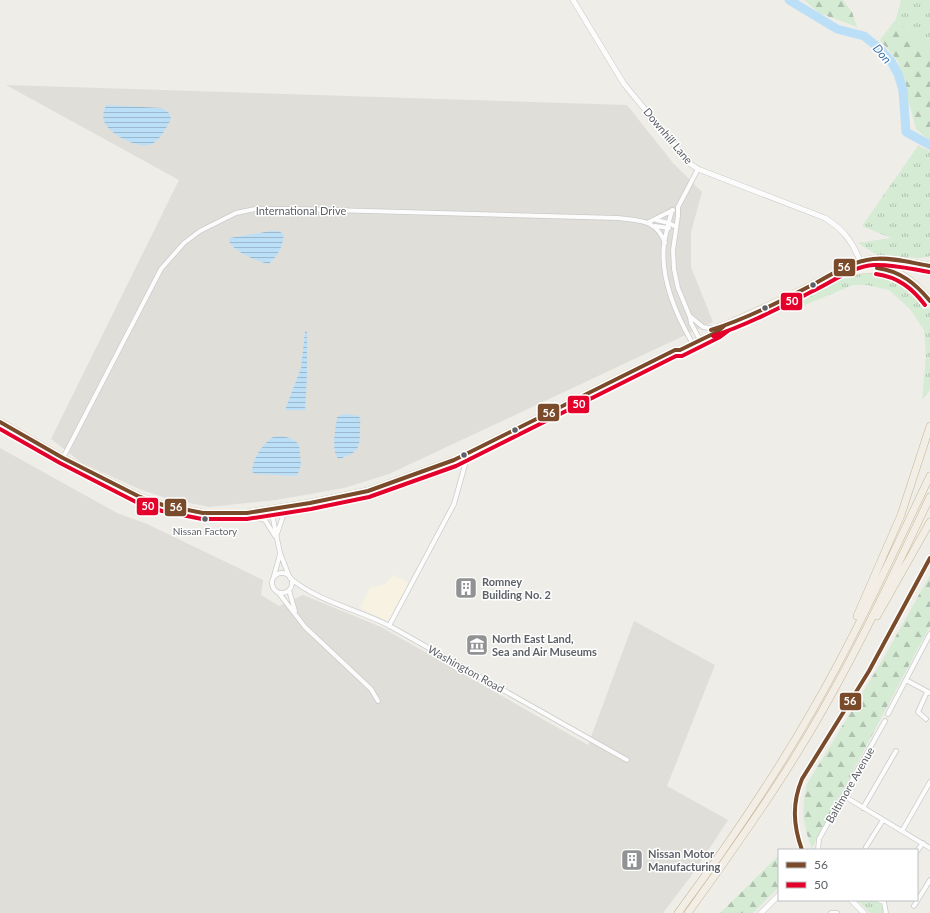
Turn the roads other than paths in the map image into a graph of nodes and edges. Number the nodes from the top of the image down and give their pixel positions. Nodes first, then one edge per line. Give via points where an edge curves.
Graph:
1 (573, 0) edge
2 (698, 169) junction
3 (678, 207) junction
4 (672, 210) junction
5 (655, 220) junction
6 (649, 222) junction
7 (669, 223) junction
8 (655, 226) junction
9 (676, 227) junction
10 (668, 228) junction
11 (665, 243) junction
12 (860, 261) junction
13 (930, 266) edge
14 (836, 273) junction
15 (930, 301) edge
16 (690, 316) junction
17 (724, 326) junction
18 (714, 329) junction
19 (696, 340) junction
20 (0, 422) edge
21 (930, 426) edge
22 (63, 458) junction
23 (465, 465) dead end
24 (930, 476) edge
25 (930, 497) edge
26 (304, 504) junction
27 (271, 509) junction
28 (235, 514) junction
29 (930, 522) edge
30 (276, 536) junction
31 (278, 542) junction
32 (280, 553) junction
33 (930, 558) edge
34 (274, 577) junction
35 (289, 577) junction
36 (300, 587) junction
37 (290, 589) junction
38 (278, 592) junction
39 (297, 615) junction
40 (389, 626) junction
41 (930, 634) edge
42 (929, 639) edge
43 (847, 664) junction
44 (906, 680) junction
45 (824, 690) junction
46 (929, 692) edge
47 (378, 701) dead end
48 (888, 714) dead end
49 (926, 719) dead end
50 (885, 721) dead end
51 (896, 751) dead end
52 (627, 760) dead end
53 (930, 782) edge
54 (844, 796) junction
55 (864, 808) junction
56 (883, 820) junction
57 (902, 831) junction
58 (923, 843) junction
59 (866, 847) dead end
60 (930, 848) edge
61 (802, 849) edge
62 (818, 849) edge
63 (918, 850) edge
64 (930, 880) edge
65 (778, 896) edge
66 (918, 900) edge
67 (852, 901) edge
68 (886, 901) edge
69 (917, 901) edge
70 (914, 906) dead end
71 (678, 913) edge
72 (688, 913) edge
73 (761, 913) edge
74 (831, 913) edge
75 (837, 913) edge
76 (864, 913) edge
77 (886, 913) edge

1 - 2 street, Downhill Lane via 624,84 689,163
2 - 3 street
2 - 12 street, Downhill Lane via 826,218 837,225 848,238
3 - 4 street, International Drive
3 - 9 street
4 - 5 street, International Drive
4 - 7 street
5 - 6 street, International Drive
5 - 7 street
6 - 8 street, International Drive
6 - 22 street, International Drive via 618,218 255,209 236,213 200,231 184,243 161,268
7 - 9 street
7 - 10 street
8 - 10 street, International Drive
8 - 11 street, International Drive
9 - 10 street, International Drive
9 - 16 street via 673,250 675,278
10 - 11 street
11 - 19 street via 664,260 674,306
12 - 13 main road via 898,260
12 - 14 main road
14 - 15 main road via 868,268 893,271 911,281
14 - 17 main road
16 - 18 street via 703,327
16 - 19 street
17 - 18 main road
17 - 19 main road via 721,330
18 - 19 main road
19 - 26 main road via 678,346 675,350 454,460 368,491
20 - 22 main road
21 - 45 highway via 901,515
22 - 28 main road via 140,497 162,505 203,513
23 - 40 street via 454,504
24 - 45 highway
25 - 43 highway
26 - 27 main road
26 - 30 street via 283,516
27 - 28 main road
27 - 30 street
28 - 31 street via 263,518
29 - 43 highway
30 - 31 street
31 - 32 street
32 - 34 street
32 - 35 street
33 - 61 street via 869,671 797,790 793,814
34 - 35 street via 279,574
34 - 38 street via 272,585
35 - 36 street
35 - 37 street via 292,583
36 - 37 street
36 - 40 street, Washington Road
37 - 38 street via 284,593
37 - 39 street
38 - 39 street
39 - 47 street via 308,631 371,689
40 - 52 street, Washington Road
41 - 42 street
42 - 44 street
43 - 72 highway via 796,756
44 - 46 street
44 - 48 street
45 - 71 highway via 777,769
46 - 49 street via 918,712
50 - 54 street, Baltimore Avenue
51 - 55 street
53 - 57 street
54 - 55 street
54 - 62 street, Baltimore Avenue via 819,839
55 - 56 street
56 - 57 street
56 - 59 street
57 - 58 street
58 - 60 street
58 - 63 street
64 - 66 street
65 - 73 street
67 - 76 street
68 - 77 street
69 - 70 street
74 - 75 street

